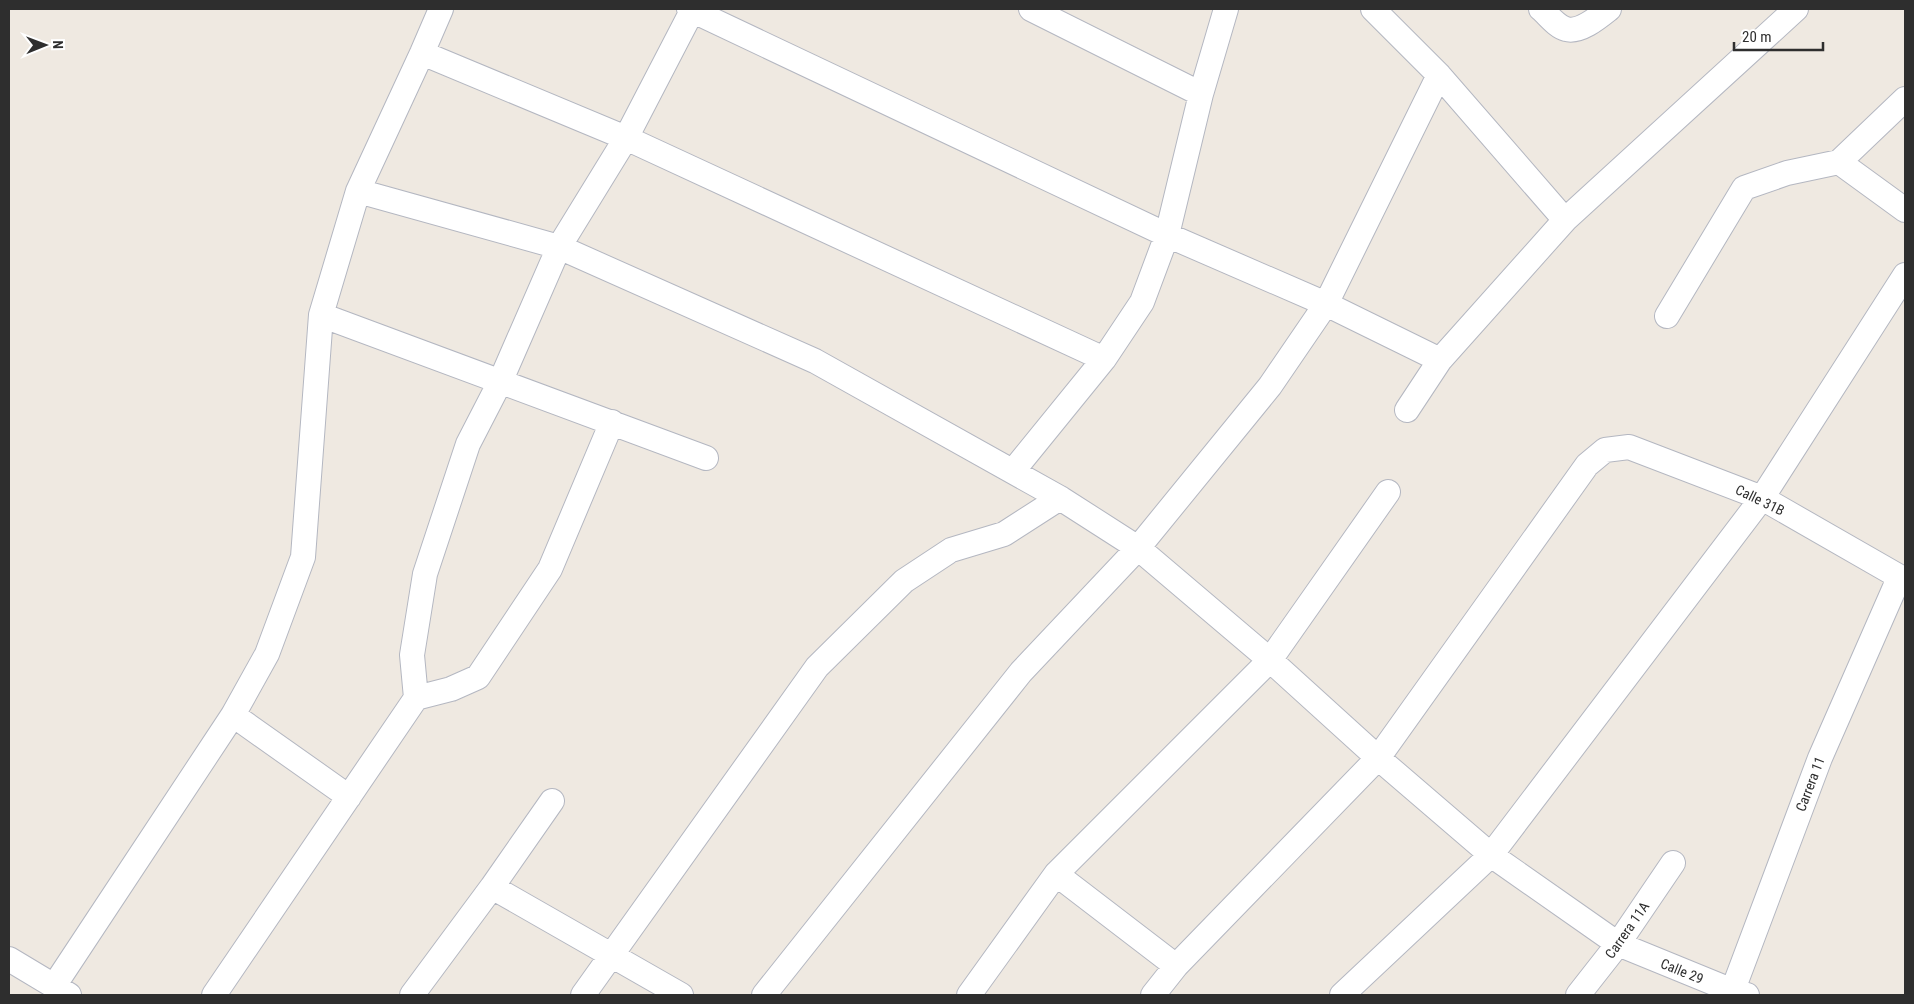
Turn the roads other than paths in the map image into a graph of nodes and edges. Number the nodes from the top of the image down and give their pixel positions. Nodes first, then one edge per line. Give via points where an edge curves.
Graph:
1 (440, 9) edge
2 (691, 9) edge
3 (1031, 9) edge
4 (1226, 9) edge
5 (1373, 9) edge
6 (1541, 9) edge
7 (1608, 9) edge
8 (1796, 9) edge
9 (422, 52) junction
10 (1440, 75) junction
11 (1201, 94) junction
12 (1905, 99) edge
13 (626, 138) junction
14 (1839, 162) junction
15 (358, 191) junction
16 (1905, 210) edge
17 (1565, 220) junction
18 (1167, 236) junction
19 (559, 247) junction
20 (1905, 275) edge
21 (1326, 304) junction
22 (321, 315) junction
23 (1667, 316) dead end
24 (1104, 359) junction
25 (1440, 360) junction
26 (501, 380) junction
27 (1407, 410) dead end
28 (612, 422) junction
29 (706, 458) dead end
30 (1013, 471) junction
31 (1388, 492) dead end
32 (1060, 498) junction
33 (1762, 498) junction
34 (1138, 548) junction
35 (1902, 579) edge
36 (1270, 660) junction
37 (416, 698) junction
38 (233, 715) junction
39 (1378, 758) junction
40 (349, 797) junction
41 (552, 801) dead end
42 (1491, 856) junction
43 (1673, 863) dead end
44 (1056, 874) junction
45 (492, 887) junction
46 (1618, 944) junction
47 (610, 955) junction
48 (9, 959) edge
49 (1176, 966) junction
50 (62, 991) edge
51 (1737, 994) edge
52 (214, 995) edge
53 (412, 995) edge
54 (583, 995) edge
55 (681, 995) edge
56 (764, 995) edge
57 (969, 995) edge
58 (1153, 995) edge
59 (1342, 995) edge
60 (1578, 995) edge

1 - 9 street
2 - 13 street
2 - 18 street
3 - 11 street
4 - 11 street
5 - 10 street
6 - 7 street via 1566,29 1580,28
8 - 17 street
9 - 13 street
9 - 15 street
10 - 17 street
10 - 21 street
11 - 18 street
12 - 14 street
13 - 19 street
13 - 24 street
14 - 16 street
14 - 23 street via 1787,172 1744,188
15 - 19 street, Calle 29
15 - 22 street
17 - 25 street
18 - 21 street
18 - 24 street via 1142,302
19 - 26 street
19 - 30 street, Calle 29 via 814,361
20 - 33 street
21 - 25 street
21 - 34 street via 1270,386
22 - 26 street
22 - 38 street via 303,557 267,654
24 - 30 street
25 - 27 street
26 - 28 street
26 - 37 street via 468,444 425,574 412,655
28 - 29 street
28 - 37 street via 550,569 478,677 451,689
30 - 32 street, Calle 29
31 - 36 street
32 - 34 street, Calle 29
32 - 47 street via 1004,534 950,550 904,581 817,667
33 - 35 street, Calle 31B
33 - 39 street, Calle 31B via 1630,447 1605,450 1587,465
33 - 42 street
34 - 36 street, Calle 29
34 - 56 street via 1022,672
35 - 51 street, Carrera 11 via 1820,758
36 - 39 street, Calle 29
36 - 44 street
37 - 40 street
38 - 40 street
38 - 50 street
39 - 42 street, Calle 29
39 - 49 street
40 - 52 street
41 - 45 street
42 - 46 street, Calle 29
42 - 59 street
43 - 46 street, Carrera 11A
44 - 49 street
44 - 57 street
45 - 47 street
45 - 53 street
46 - 51 street, Calle 29
46 - 60 street, Carrera 11A
47 - 54 street
47 - 55 street
48 - 50 street
49 - 58 street

